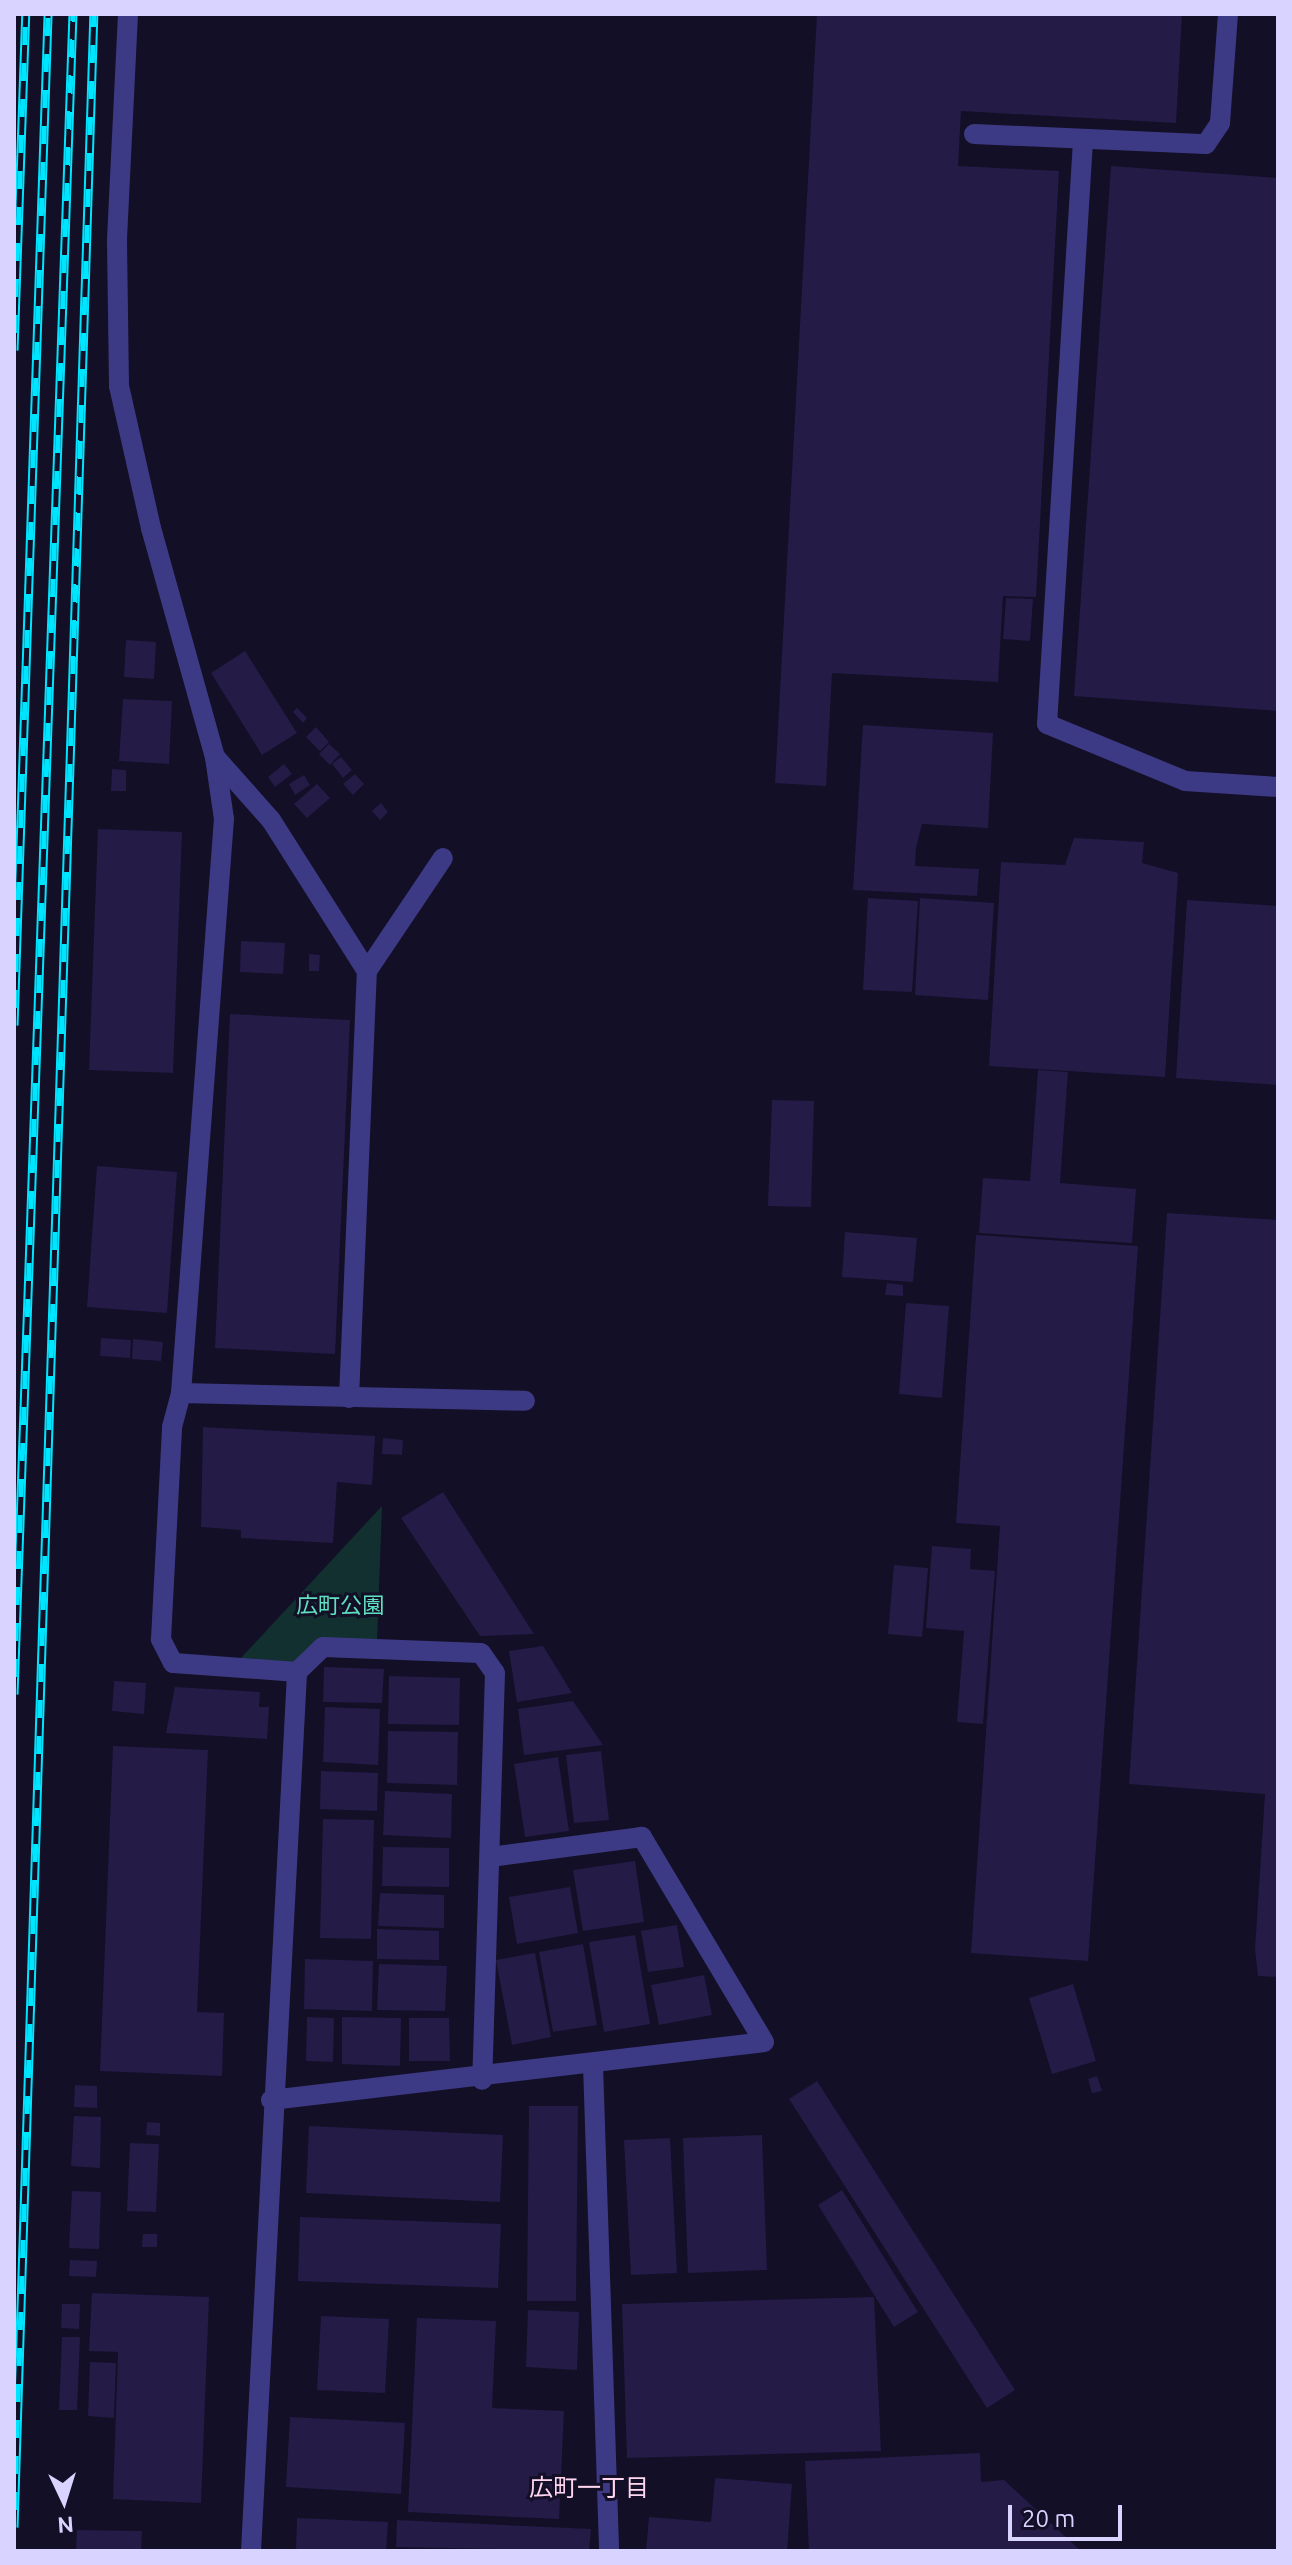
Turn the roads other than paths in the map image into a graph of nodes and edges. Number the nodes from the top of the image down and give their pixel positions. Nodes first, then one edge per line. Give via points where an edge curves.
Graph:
1 (128, 14) edge
2 (1228, 14) edge
3 (974, 134) dead end
4 (1083, 141) junction
5 (215, 757) junction
6 (1278, 787) edge
7 (443, 858) dead end
8 (367, 971) junction
9 (181, 1393) junction
10 (349, 1398) junction
11 (525, 1401) dead end
12 (289, 1671) junction
13 (490, 1857) junction
14 (593, 2065) junction
15 (482, 2080) junction
16 (271, 2100) junction
17 (251, 2551) edge
18 (609, 2551) edge

1 - 5 street via 117,242 119,386
2 - 4 street via 1215,137 1191,148
3 - 4 street
4 - 6 street via 1047,724 1185,781
5 - 8 street via 271,820
5 - 9 street via 224,819
7 - 8 street
8 - 10 street
9 - 10 street
9 - 12 street via 172,1427 161,1639 173,1663
10 - 11 street
12 - 13 street via 323,1647 481,1653 495,1673
12 - 16 street
13 - 14 street via 642,1837 764,2042
13 - 15 street
14 - 15 street
14 - 18 street
15 - 16 street
16 - 17 street

